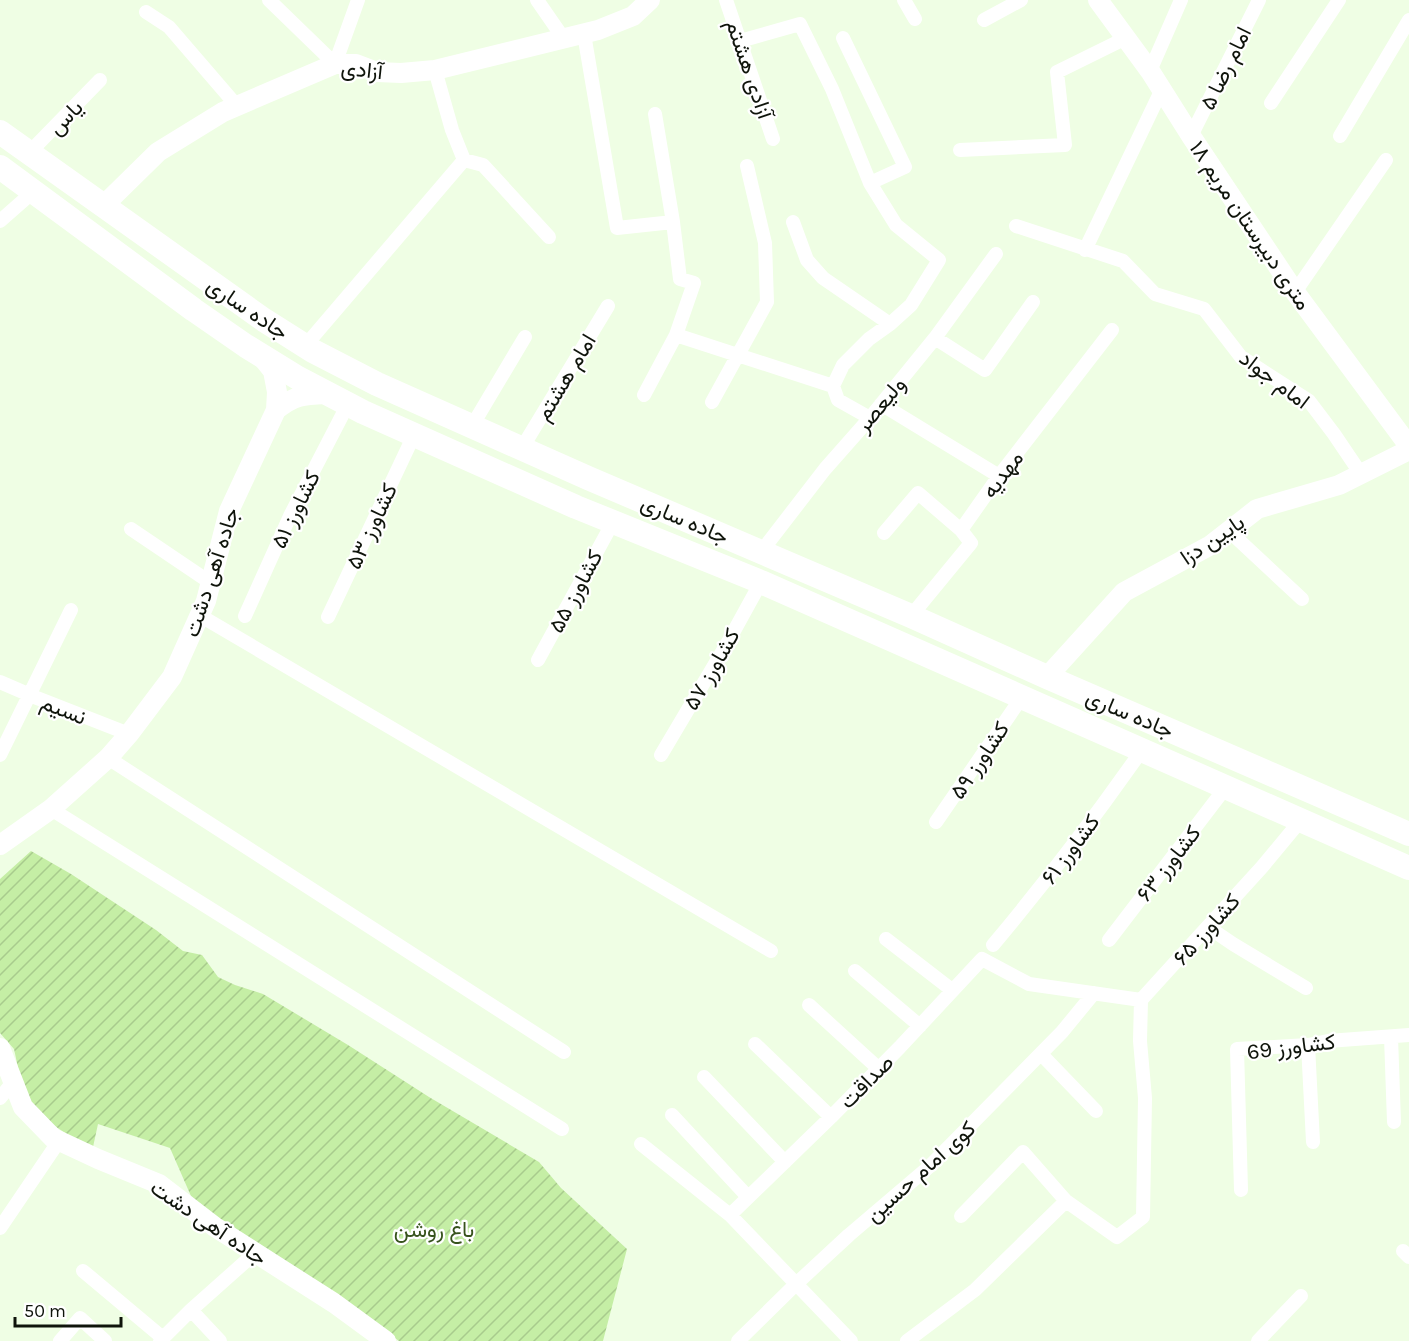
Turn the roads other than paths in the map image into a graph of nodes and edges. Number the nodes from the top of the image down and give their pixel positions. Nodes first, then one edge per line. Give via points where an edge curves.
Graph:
1 (269, 0) edge
2 (358, 0) edge
3 (537, 0) edge
4 (650, 0) edge
5 (726, 0) edge
6 (904, 0) edge
7 (1021, 0) edge
8 (1098, 0) edge
9 (1181, 0) edge
10 (1258, 0) edge
11 (1339, 0) edge
12 (146, 12) dead end
13 (915, 19) dead end
14 (984, 20) dead end
15 (1409, 20) edge
16 (584, 34) junction
17 (843, 38) dead end
18 (1126, 38) junction
19 (564, 39) junction
20 (740, 41) junction
21 (334, 64) junction
22 (435, 70) junction
23 (1150, 71) junction
24 (100, 80) dead end
25 (1162, 89) junction
26 (1271, 104) dead end
27 (237, 106) junction
28 (655, 114) dead end
29 (0, 132) edge
30 (1191, 136) junction
31 (1340, 136) dead end
32 (773, 139) dead end
33 (960, 150) dead end
34 (29, 153) junction
35 (464, 160) junction
36 (1386, 160) dead end
37 (747, 166) dead end
38 (0, 167) edge
39 (870, 183) junction
40 (33, 192) junction
41 (103, 206) junction
42 (0, 221) edge
43 (673, 222) junction
44 (793, 222) dead end
45 (1016, 226) dead end
46 (549, 237) dead end
47 (1085, 250) junction
48 (996, 254) dead end
49 (1295, 292) junction
50 (1033, 302) dead end
51 (608, 306) dead end
52 (890, 324) junction
53 (1112, 330) dead end
54 (676, 335) junction
55 (525, 337) dead end
56 (935, 338) junction
57 (305, 346) junction
58 (737, 355) junction
59 (261, 356) junction
60 (833, 386) junction
61 (644, 395) dead end
62 (338, 399) junction
63 (712, 402) dead end
64 (881, 404) junction
65 (276, 410) junction
66 (870, 418) junction
67 (472, 426) junction
68 (414, 435) junction
69 (522, 448) junction
70 (1409, 448) edge
71 (1361, 474) junction
72 (999, 477) junction
73 (613, 522) junction
74 (131, 529) dead end
75 (961, 530) junction
76 (1229, 531) junction
77 (884, 533) dead end
78 (761, 552) junction
79 (760, 582) junction
80 (211, 583) junction
81 (1302, 599) dead end
82 (71, 610) dead end
83 (199, 615) junction
84 (245, 616) dead end
85 (911, 616) junction
86 (328, 617) dead end
87 (538, 660) dead end
88 (1047, 677) junction
89 (0, 682) edge
90 (29, 695) junction
91 (1022, 697) junction
92 (129, 734) junction
93 (1142, 750) junction
94 (0, 755) edge
95 (661, 755) dead end
96 (108, 758) junction
97 (1226, 787) junction
98 (51, 809) junction
99 (1301, 820) junction
100 (936, 822) dead end
101 (1409, 834) edge
102 (0, 845) edge
103 (1409, 868) edge
104 (1208, 927) junction
105 (886, 939) dead end
106 (1109, 940) dead end
107 (993, 945) dead end
108 (771, 951) dead end
109 (855, 971) dead end
110 (1306, 988) dead end
111 (952, 990) junction
112 (1094, 993) junction
113 (1142, 1000) junction
114 (809, 1005) dead end
115 (920, 1026) junction
116 (1409, 1035) edge
117 (1391, 1037) junction
118 (756, 1044) dead end
119 (1308, 1045) junction
120 (0, 1048) edge
121 (564, 1052) dead end
122 (1041, 1054) junction
123 (879, 1069) junction
124 (704, 1077) dead end
125 (13, 1082) junction
126 (0, 1098) edge
127 (1096, 1110) dead end
128 (672, 1115) dead end
129 (831, 1117) junction
130 (1394, 1122) dead end
131 (562, 1129) dead end
132 (60, 1141) junction
133 (1313, 1142) dead end
134 (641, 1144) dead end
135 (785, 1162) junction
136 (1241, 1190) dead end
137 (748, 1197) junction
138 (1066, 1201) junction
139 (730, 1215) junction
140 (961, 1216) dead end
141 (0, 1228) edge
142 (255, 1253) junction
143 (83, 1271) dead end
144 (796, 1284) junction
145 (1301, 1296) dead end
146 (191, 1310) junction
147 (162, 1339) edge
148 (60, 1341) edge
149 (105, 1341) edge
150 (220, 1341) edge
151 (386, 1341) edge
152 (738, 1341) edge
153 (851, 1341) edge
154 (907, 1341) edge
155 (1258, 1341) edge

1 - 21 street
2 - 21 street
3 - 19 street
4 - 16 street, آزادی via 633,16
5 - 20 street, آزادی هشتم
6 - 13 street
7 - 14 street
8 - 18 street, ۱۸ متری دبیرستان مریم
9 - 23 street
10 - 30 street, امام رضا ۵
11 - 26 street
12 - 27 street via 169,27
15 - 31 street
16 - 19 street, آزادی
16 - 43 street via 617,228
17 - 39 street via 905,167
18 - 23 street, ۱۸ متری دبیرستان مریم
18 - 33 street via 1057,72 1065,145
19 - 22 street, آزادی
20 - 32 street, آزادی هشتم
20 - 39 street via 800,24 832,89
21 - 22 street, آزادی via 356,64 377,72
21 - 27 street, آزادی
22 - 35 street
23 - 25 street, ۱۸ متری دبیرستان مریم
24 - 34 street, یاس
25 - 30 street, ۱۸ متری دبیرستان مریم
25 - 47 street
27 - 41 street, آزادی via 158,152
28 - 43 street
29 - 34 highway, جاده ساری
30 - 49 street, ۱۸ متری دبیرستان مریم
34 - 41 highway, جاده ساری
35 - 46 street via 483,165
35 - 57 street
36 - 49 street
37 - 58 street via 765,243 767,302
38 - 40 highway, جاده ساری
39 - 52 street via 896,225 939,260 911,305
40 - 42 street
40 - 59 highway, جاده ساری
41 - 57 highway, جاده ساری
43 - 54 street via 680,279 694,283
44 - 52 street via 807,260 823,278
45 - 47 street, امام جواد
47 - 71 street, امام جواد via 1123,261 1155,294 1204,309 1241,357 1309,401
48 - 56 street, ولیعصر
49 - 70 street, ۱۸ متری دبیرستان مریم
50 - 56 street via 985,370
51 - 69 street, امام هشتم
52 - 60 street via 843,365
53 - 72 street, مهدیه
54 - 58 street
54 - 61 street
55 - 67 street
56 - 64 street, ولیعصر
57 - 67 highway, جاده ساری via 377,384
58 - 60 street
58 - 63 street
59 - 62 highway, جاده ساری
59 - 65 street via 273,371
60 - 66 street via 838,400
62 - 65 street via 309,395 290,399
62 - 68 highway, جاده ساری
62 - 84 street, کشاورز ۵۱
64 - 66 street, ولیعصر
64 - 72 street
65 - 80 street, جاده آهی دشت via 229,511
66 - 78 street, ولیعصر
67 - 69 highway, جاده ساری
68 - 73 highway, جاده ساری
68 - 86 street, کشاورز ۵۳
69 - 78 highway, جاده ساری
70 - 71 street, پایین دزا
71 - 76 street, پایین دزا via 1339,485 1257,509
72 - 75 street, مهدیه
73 - 79 highway, جاده ساری
73 - 87 street, کشاورز ۵۵
74 - 80 street
75 - 77 street via 918,493
75 - 85 street via 971,543
76 - 81 street
76 - 88 street, پایین دزا via 1211,545 1124,592
78 - 85 highway, جاده ساری
79 - 91 highway, جاده ساری
79 - 95 street, کشاورز ۵۷
80 - 83 street, جاده آهی دشت
82 - 90 street
83 - 92 street, جاده آهی دشت via 172,677
83 - 108 street
85 - 88 highway, جاده ساری
88 - 101 highway, جاده ساری
89 - 90 street, نسیم
90 - 92 street, نسیم
90 - 94 street
91 - 93 highway, جاده ساری
91 - 100 street, کشاورز ۵۹
92 - 96 street, جاده آهی دشت
93 - 97 highway, جاده ساری
93 - 107 street, کشاورز ۶۱ via 1034,897
96 - 98 street, جاده آهی دشت
96 - 121 street
97 - 99 highway, جاده ساری
97 - 106 street, کشاورز ۶۳
98 - 102 street, جاده آهی دشت
98 - 131 street
99 - 103 highway, جاده ساری
99 - 104 street, کشاورز ۶۵
104 - 110 street
104 - 113 street, کشاورز ۶۵
105 - 111 street
109 - 115 street
111 - 112 street, صداقت via 982,960 1029,984
111 - 115 street, صداقت
112 - 113 street
112 - 122 street, کوی امام حسین
113 - 138 street via 1143,1217 1117,1237
114 - 123 street
115 - 123 street, صداقت
116 - 117 street, کشاورز 69
117 - 119 street, کشاورز 69
117 - 130 street
118 - 129 street
119 - 133 street
119 - 136 street, کشاورز 69 via 1237,1049
120 - 125 street, جاده آهی دشت
122 - 127 street
122 - 144 street, کوی امام حسین via 930,1166
123 - 129 street, صداقت
124 - 135 street
125 - 126 street
125 - 132 street, جاده آهی دشت via 23,1107 52,1138
128 - 137 street
129 - 135 street, صداقت
132 - 141 street
132 - 142 street, جاده آهی دشت via 159,1184
134 - 139 street
135 - 137 street, صداقت
137 - 139 street, صداقت
138 - 140 street via 1023,1152
138 - 154 street via 975,1290
139 - 144 street
142 - 146 street
142 - 151 street, جاده آهی دشت
143 - 147 street
144 - 152 street, کوی امام حسین
144 - 153 street
145 - 155 street
146 - 147 street
146 - 150 street
148 - 149 street via 80,1318

